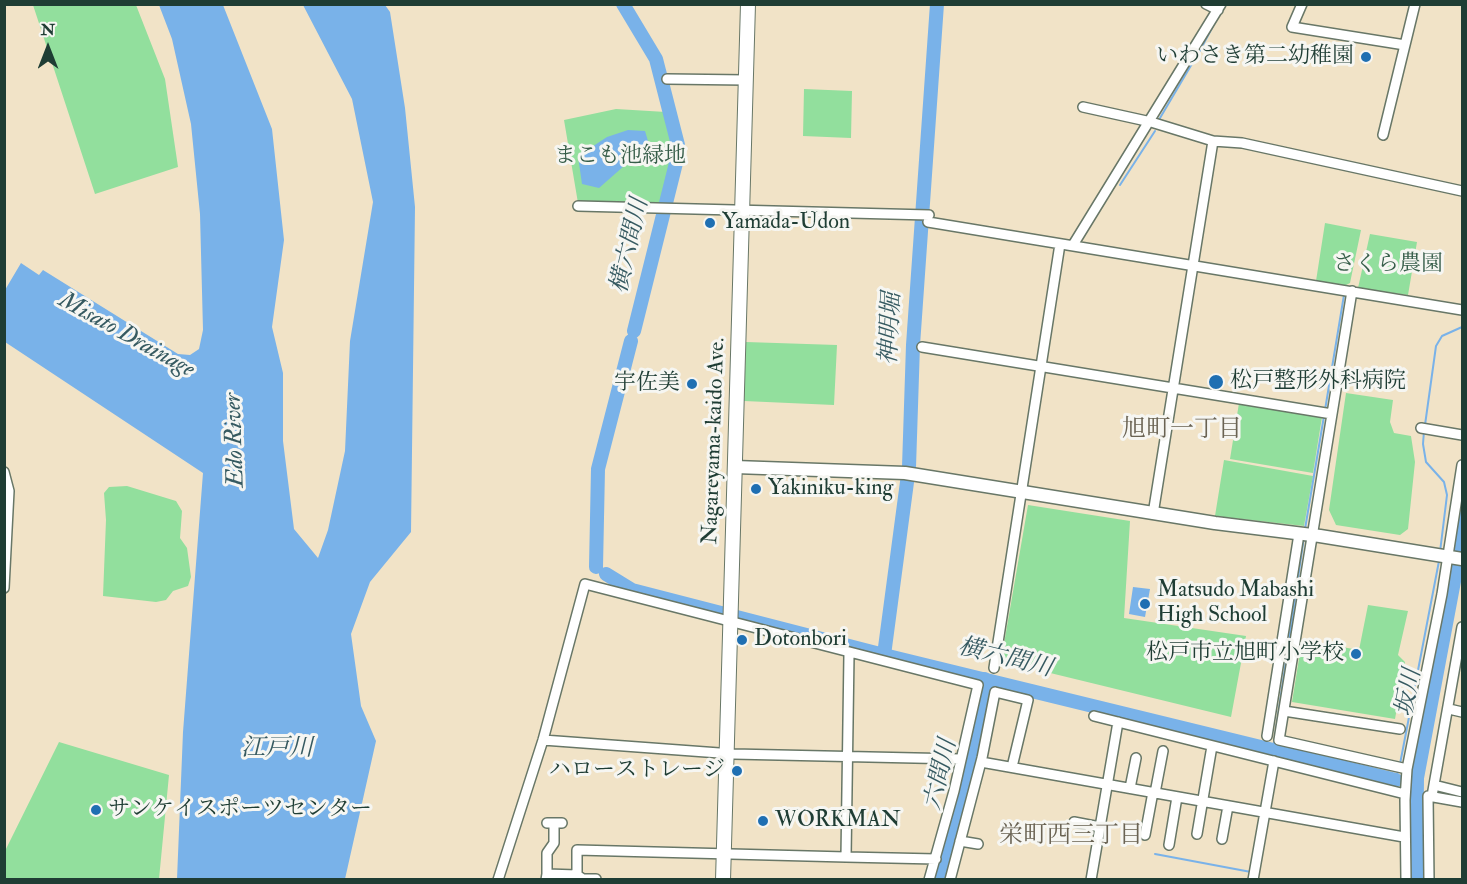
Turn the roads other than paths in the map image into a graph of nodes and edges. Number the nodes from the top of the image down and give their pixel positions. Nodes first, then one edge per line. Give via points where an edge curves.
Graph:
1 (748, 4) edge
2 (1206, 4) edge
3 (1302, 4) edge
4 (1412, 6) edge
5 (1219, 8) edge
6 (1405, 45) junction
7 (667, 80) dead end
8 (746, 80) junction
9 (1083, 106) dead end
10 (1151, 122) junction
11 (1383, 135) dead end
12 (1213, 141) junction
13 (1462, 191) edge
14 (578, 206) dead end
15 (742, 210) junction
16 (1060, 244) junction
17 (1073, 245) junction
18 (1192, 265) junction
19 (1352, 291) junction
20 (1462, 310) edge
21 (922, 347) dead end
22 (1041, 367) junction
23 (1172, 388) junction
24 (1332, 414) junction
25 (1421, 428) dead end
26 (1462, 435) edge
27 (1462, 465) edge
28 (735, 467) junction
29 (4, 472) edge
30 (6, 483) edge
31 (1022, 492) junction
32 (1153, 514) junction
33 (1299, 534) junction
34 (1312, 535) junction
35 (1448, 557) junction
36 (1462, 559) edge
37 (5, 578) edge
38 (4, 588) edge
39 (731, 622) junction
40 (1462, 627) edge
41 (849, 654) junction
42 (1280, 658) junction
43 (1292, 660) junction
44 (994, 668) dead end
45 (1449, 709) junction
46 (1284, 711) junction
47 (1462, 712) edge
48 (1094, 716) dead end
49 (1118, 722) junction
50 (1400, 729) dead end
51 (1267, 736) dead end
52 (543, 740) junction
53 (1212, 746) junction
54 (1163, 751) dead end
55 (727, 753) junction
56 (847, 757) junction
57 (1136, 758) dead end
58 (960, 759) junction
59 (1275, 761) junction
60 (981, 762) junction
61 (1012, 767) junction
62 (1407, 773) junction
63 (1107, 784) junction
64 (1130, 788) junction
65 (1433, 791) junction
66 (1406, 792) junction
67 (1462, 792) edge
68 (1154, 793) junction
69 (1177, 797) junction
70 (1202, 801) junction
71 (1462, 802) edge
72 (1228, 806) junction
73 (1265, 812) junction
74 (1074, 822) dead end
75 (554, 823) dead end
76 (1100, 826) junction
77 (1197, 834) dead end
78 (1145, 835) dead end
79 (1404, 837) junction
80 (1222, 839) dead end
81 (960, 841) junction
82 (978, 844) dead end
83 (1170, 844) dead end
84 (724, 854) junction
85 (846, 857) junction
86 (936, 859) junction
87 (577, 875) junction
88 (547, 877) edge
89 (498, 879) edge
90 (591, 879) edge
91 (723, 879) edge
92 (929, 879) edge
93 (950, 879) edge
94 (1091, 879) edge
95 (1253, 879) edge
96 (1406, 879) edge
97 (1430, 879) edge

1 - 8 main road, Nagareyama-kaido Ave.
2 - 5 street
3 - 6 street via 1292,27
4 - 6 street
5 - 10 street
6 - 11 street
7 - 8 street
8 - 15 main road, Nagareyama-kaido Ave.
9 - 10 street
10 - 12 street
10 - 17 street
12 - 13 street via 1242,143
12 - 18 street
14 - 15 street
15 - 16 street via 918,214
15 - 28 main road, Nagareyama-kaido Ave.
16 - 17 street
16 - 22 street
17 - 18 street
18 - 19 street
18 - 23 street
19 - 20 street
19 - 24 street
21 - 22 street
22 - 23 street
22 - 31 street
23 - 24 street
23 - 32 street
24 - 34 street
25 - 26 street
27 - 35 street
28 - 31 street via 909,474
28 - 39 main road, Nagareyama-kaido Ave.
29 - 30 street
30 - 37 street
31 - 32 street
31 - 44 street
32 - 33 street
33 - 34 street
33 - 42 street
34 - 35 street
34 - 43 street
35 - 36 street
35 - 62 street
37 - 38 street
39 - 41 street
39 - 52 street via 585,584
39 - 55 main road, Nagareyama-kaido Ave.
40 - 45 street
41 - 56 street
41 - 58 street via 978,685
42 - 43 street
42 - 51 street
43 - 46 street
45 - 47 street
45 - 65 street
46 - 50 street
46 - 62 street via 1280,740 1396,767
48 - 49 street
49 - 53 street
49 - 63 street
52 - 55 street
52 - 89 street
53 - 59 street
53 - 70 street
54 - 68 street
55 - 56 street
55 - 84 main road, Nagareyama-kaido Ave.
56 - 58 street
56 - 85 street
57 - 64 street
58 - 86 street
59 - 66 street
59 - 73 street
60 - 61 street
60 - 61 street via 995,692 1028,700
60 - 81 street
61 - 63 street
62 - 66 street
63 - 64 street
63 - 76 street
64 - 68 street
65 - 67 street
65 - 71 street
65 - 97 street via 1428,795
66 - 79 street
68 - 69 street
68 - 78 street
69 - 70 street
69 - 83 street
70 - 72 street
70 - 77 street
72 - 73 street
72 - 80 street
73 - 79 street
73 - 95 street
74 - 76 street
75 - 88 street via 554,843 547,853
76 - 94 street
79 - 96 street
81 - 82 street
81 - 93 street
84 - 85 street
84 - 87 street via 577,850
84 - 91 main road, Nagareyama-kaido Ave.
85 - 86 street
86 - 92 street
87 - 88 street
87 - 90 street

